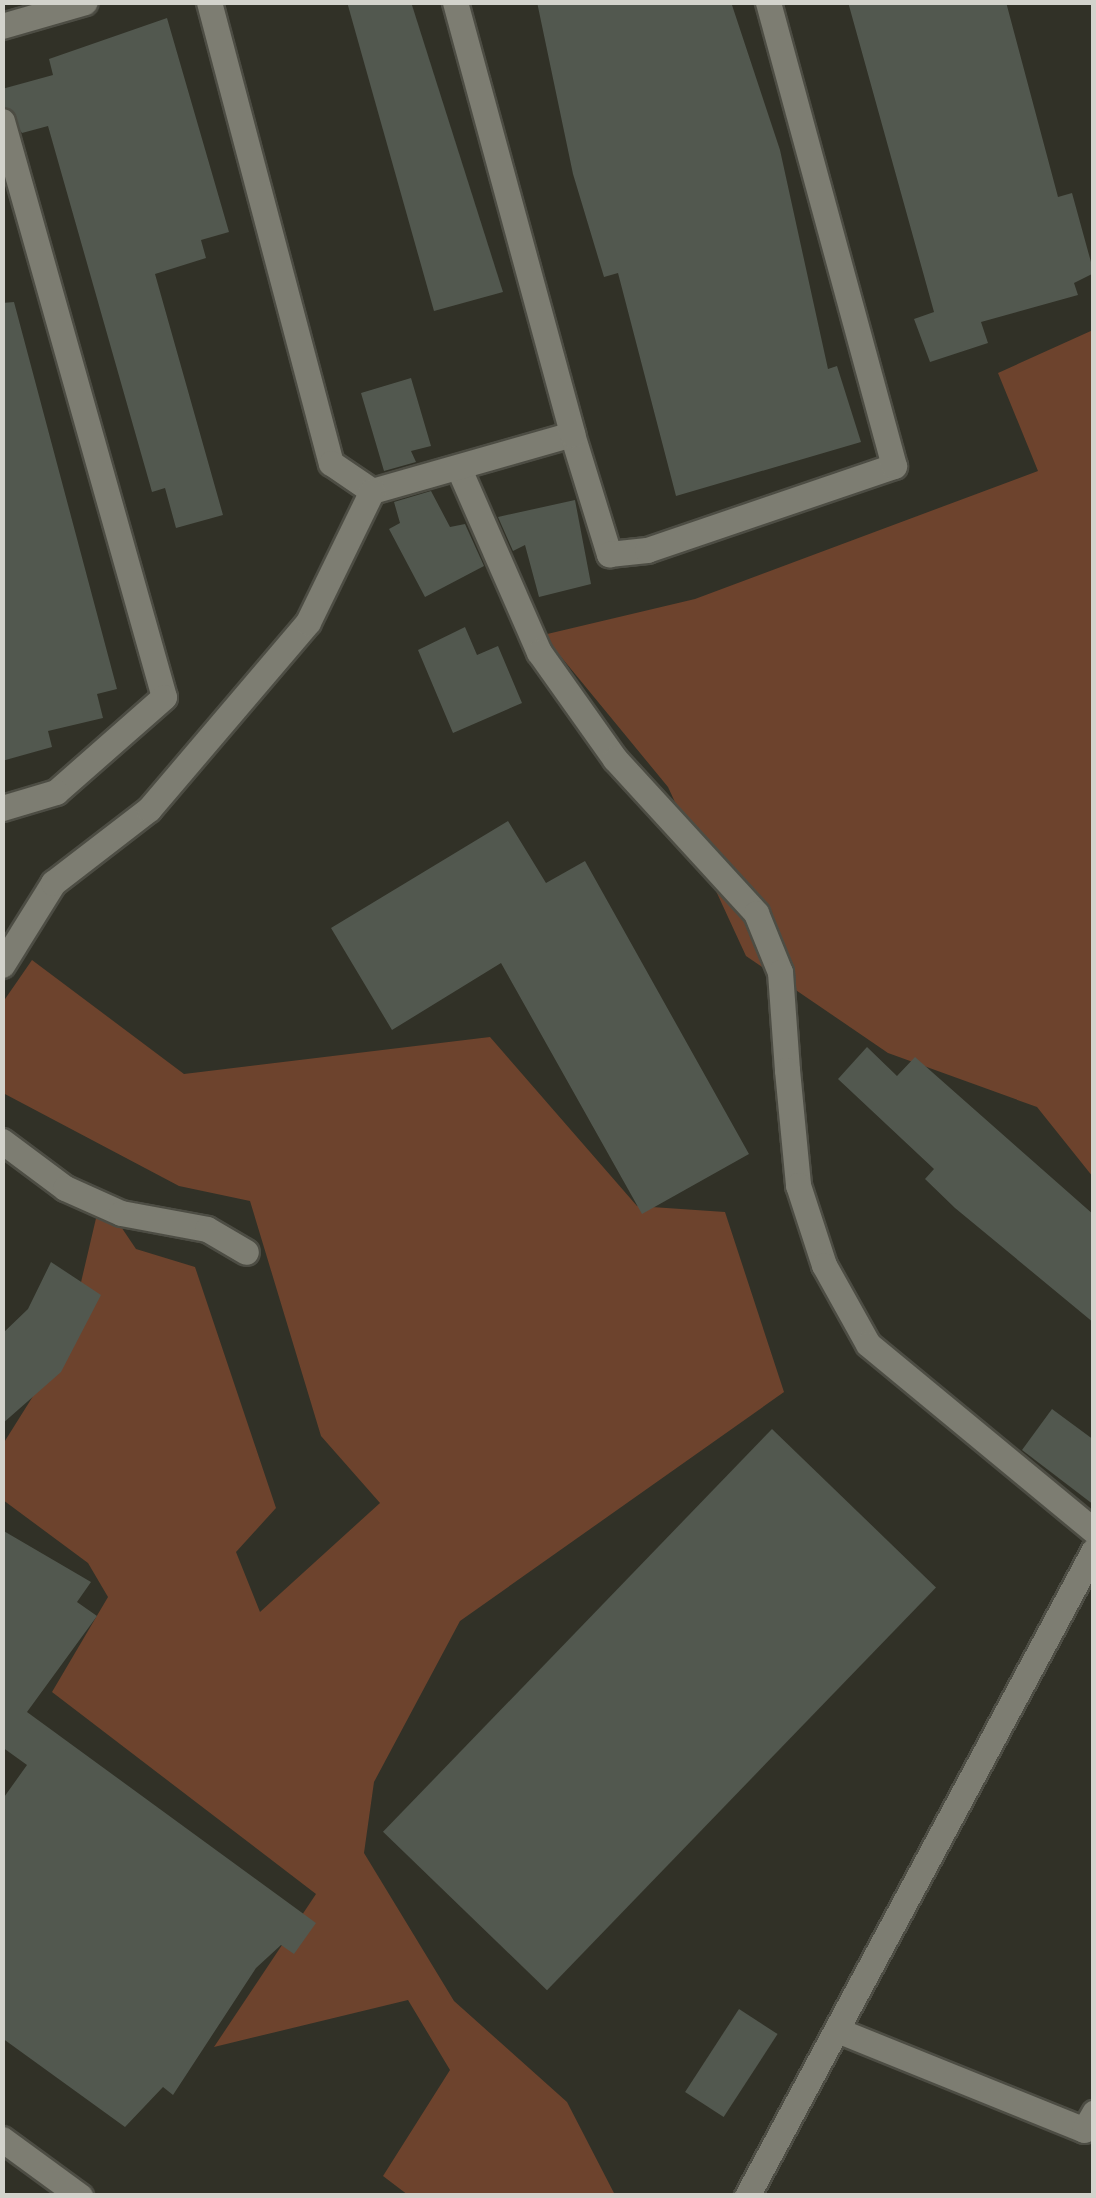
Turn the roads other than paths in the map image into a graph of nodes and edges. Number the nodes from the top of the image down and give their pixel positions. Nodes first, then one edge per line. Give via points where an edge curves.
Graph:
1 (85, 2) edge
2 (210, 2) edge
3 (455, 2) edge
4 (768, 2) edge
5 (2, 26) edge
6 (2, 121) edge
7 (572, 434) junction
8 (459, 469) junction
9 (372, 492) junction
10 (2, 808) edge
11 (2, 965) edge
12 (2, 1140) edge
13 (246, 1252) dead end
14 (1094, 1531) edge
15 (1094, 1550) edge
16 (838, 2030) junction
17 (1094, 2113) edge
18 (2, 2138) edge
19 (80, 2196) edge
20 (747, 2196) edge

1 - 5 street
2 - 9 street via 331,463
3 - 7 street
4 - 7 street via 894,466 647,550 610,554
6 - 10 street via 164,697 56,792
7 - 8 street
8 - 9 street
8 - 14 street via 540,652 615,759 756,912 780,972 798,1185 824,1265 868,1344
9 - 11 street via 308,622 149,809 53,883
12 - 13 street via 65,1188 121,1213 206,1229
15 - 16 street
16 - 17 street via 1084,2130
16 - 20 street
18 - 19 street

